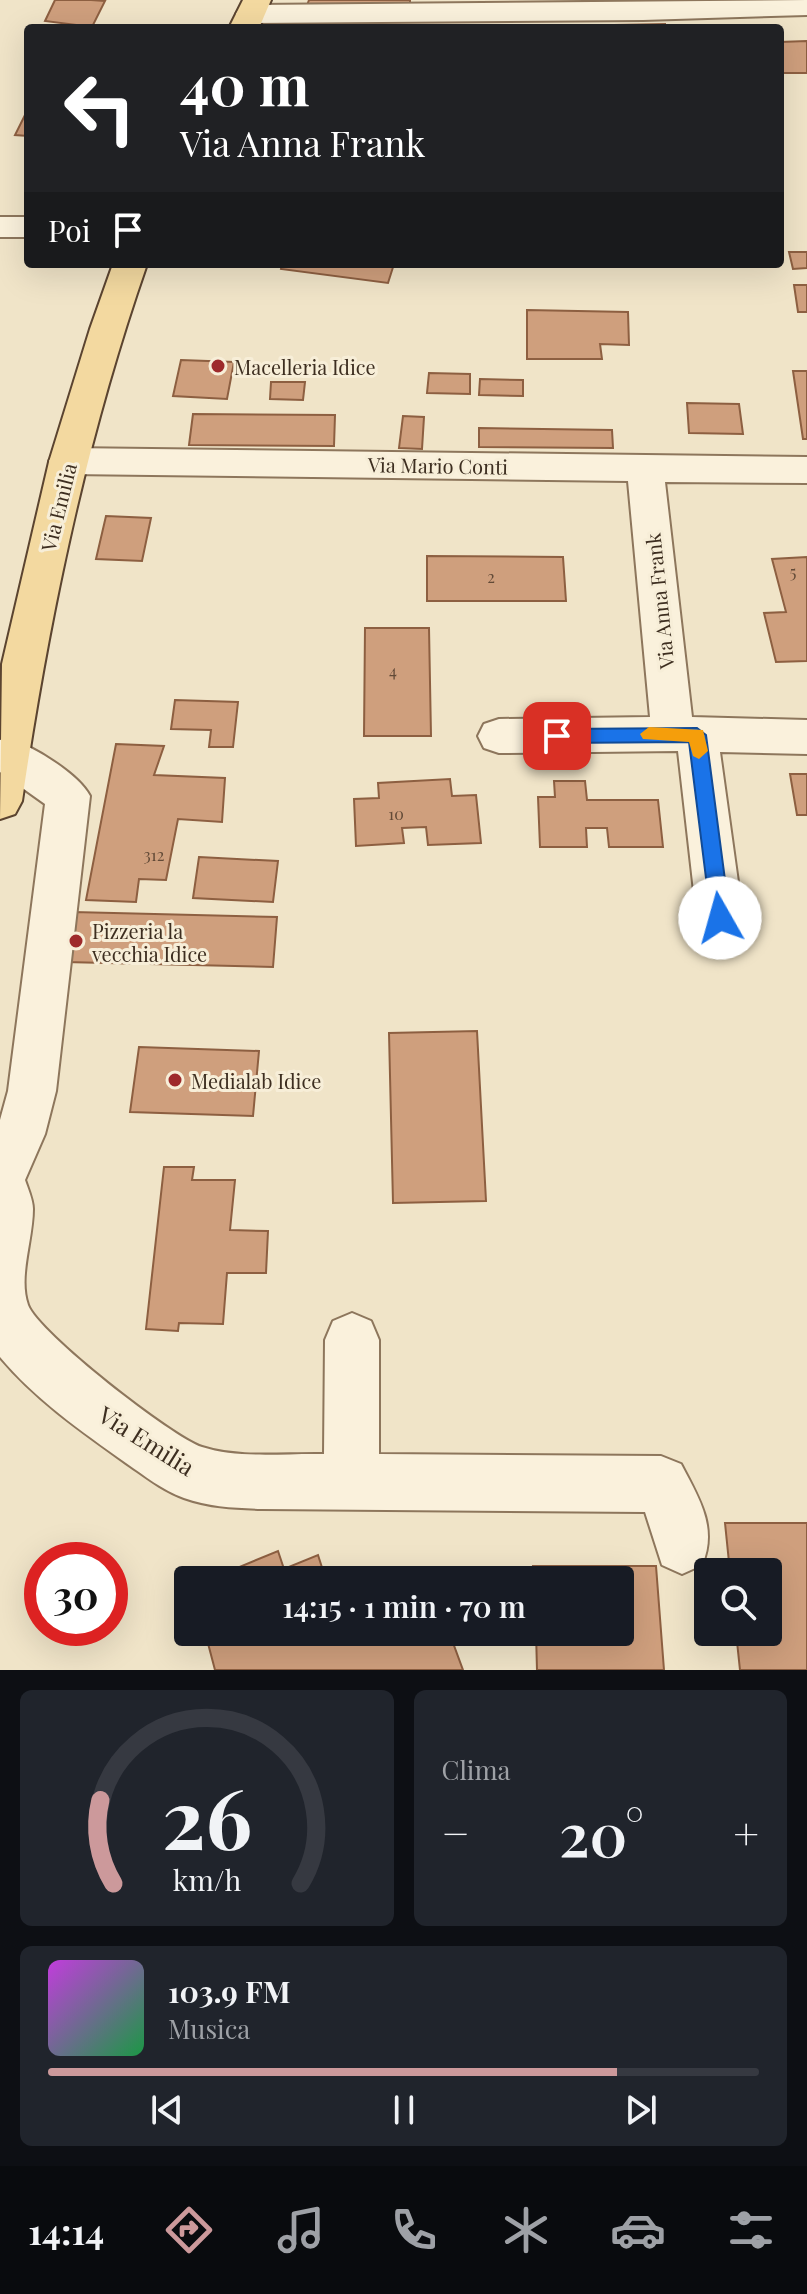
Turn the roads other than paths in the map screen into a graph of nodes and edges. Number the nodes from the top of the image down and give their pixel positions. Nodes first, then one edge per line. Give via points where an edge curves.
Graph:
1 (807, 6) edge
2 (250, 14) edge
3 (0, 227) edge
4 (24, 227) edge
5 (128, 268) edge
6 (68, 461) junction
7 (645, 468) junction
8 (688, 468) junction
9 (807, 470) edge
10 (807, 499) edge
11 (685, 734) junction
12 (499, 736) dead end
13 (807, 737) edge
14 (2, 784) edge
15 (720, 918) dead end
16 (0, 1178) edge
17 (0, 1282) edge
18 (0, 1293) edge
19 (352, 1340) dead end
20 (16, 1358) edge
21 (351, 1480) junction
22 (682, 1545) dead end

1 - 2 street
3 - 4 street
5 - 6 main road, Via Emilia via 101,339
6 - 7 street, Via Mario Conti
6 - 14 main road, Via Emilia
7 - 8 street, Via Mario Conti
7 - 11 street, Via Anna Frank
8 - 9 street, Via Mario Conti
8 - 10 street via 715,495
11 - 12 street
11 - 13 street
11 - 15 street, Via Anna Frank
14 - 16 street, Via Emilia via 68,796 32,1091 25,1124
16 - 17 street, Via Emilia via 8,1206
18 - 20 street, Via Emilia
19 - 21 street
20 - 21 street, Via Emilia via 186,1471 219,1479
21 - 22 street, Via Emilia via 661,1484 676,1512

